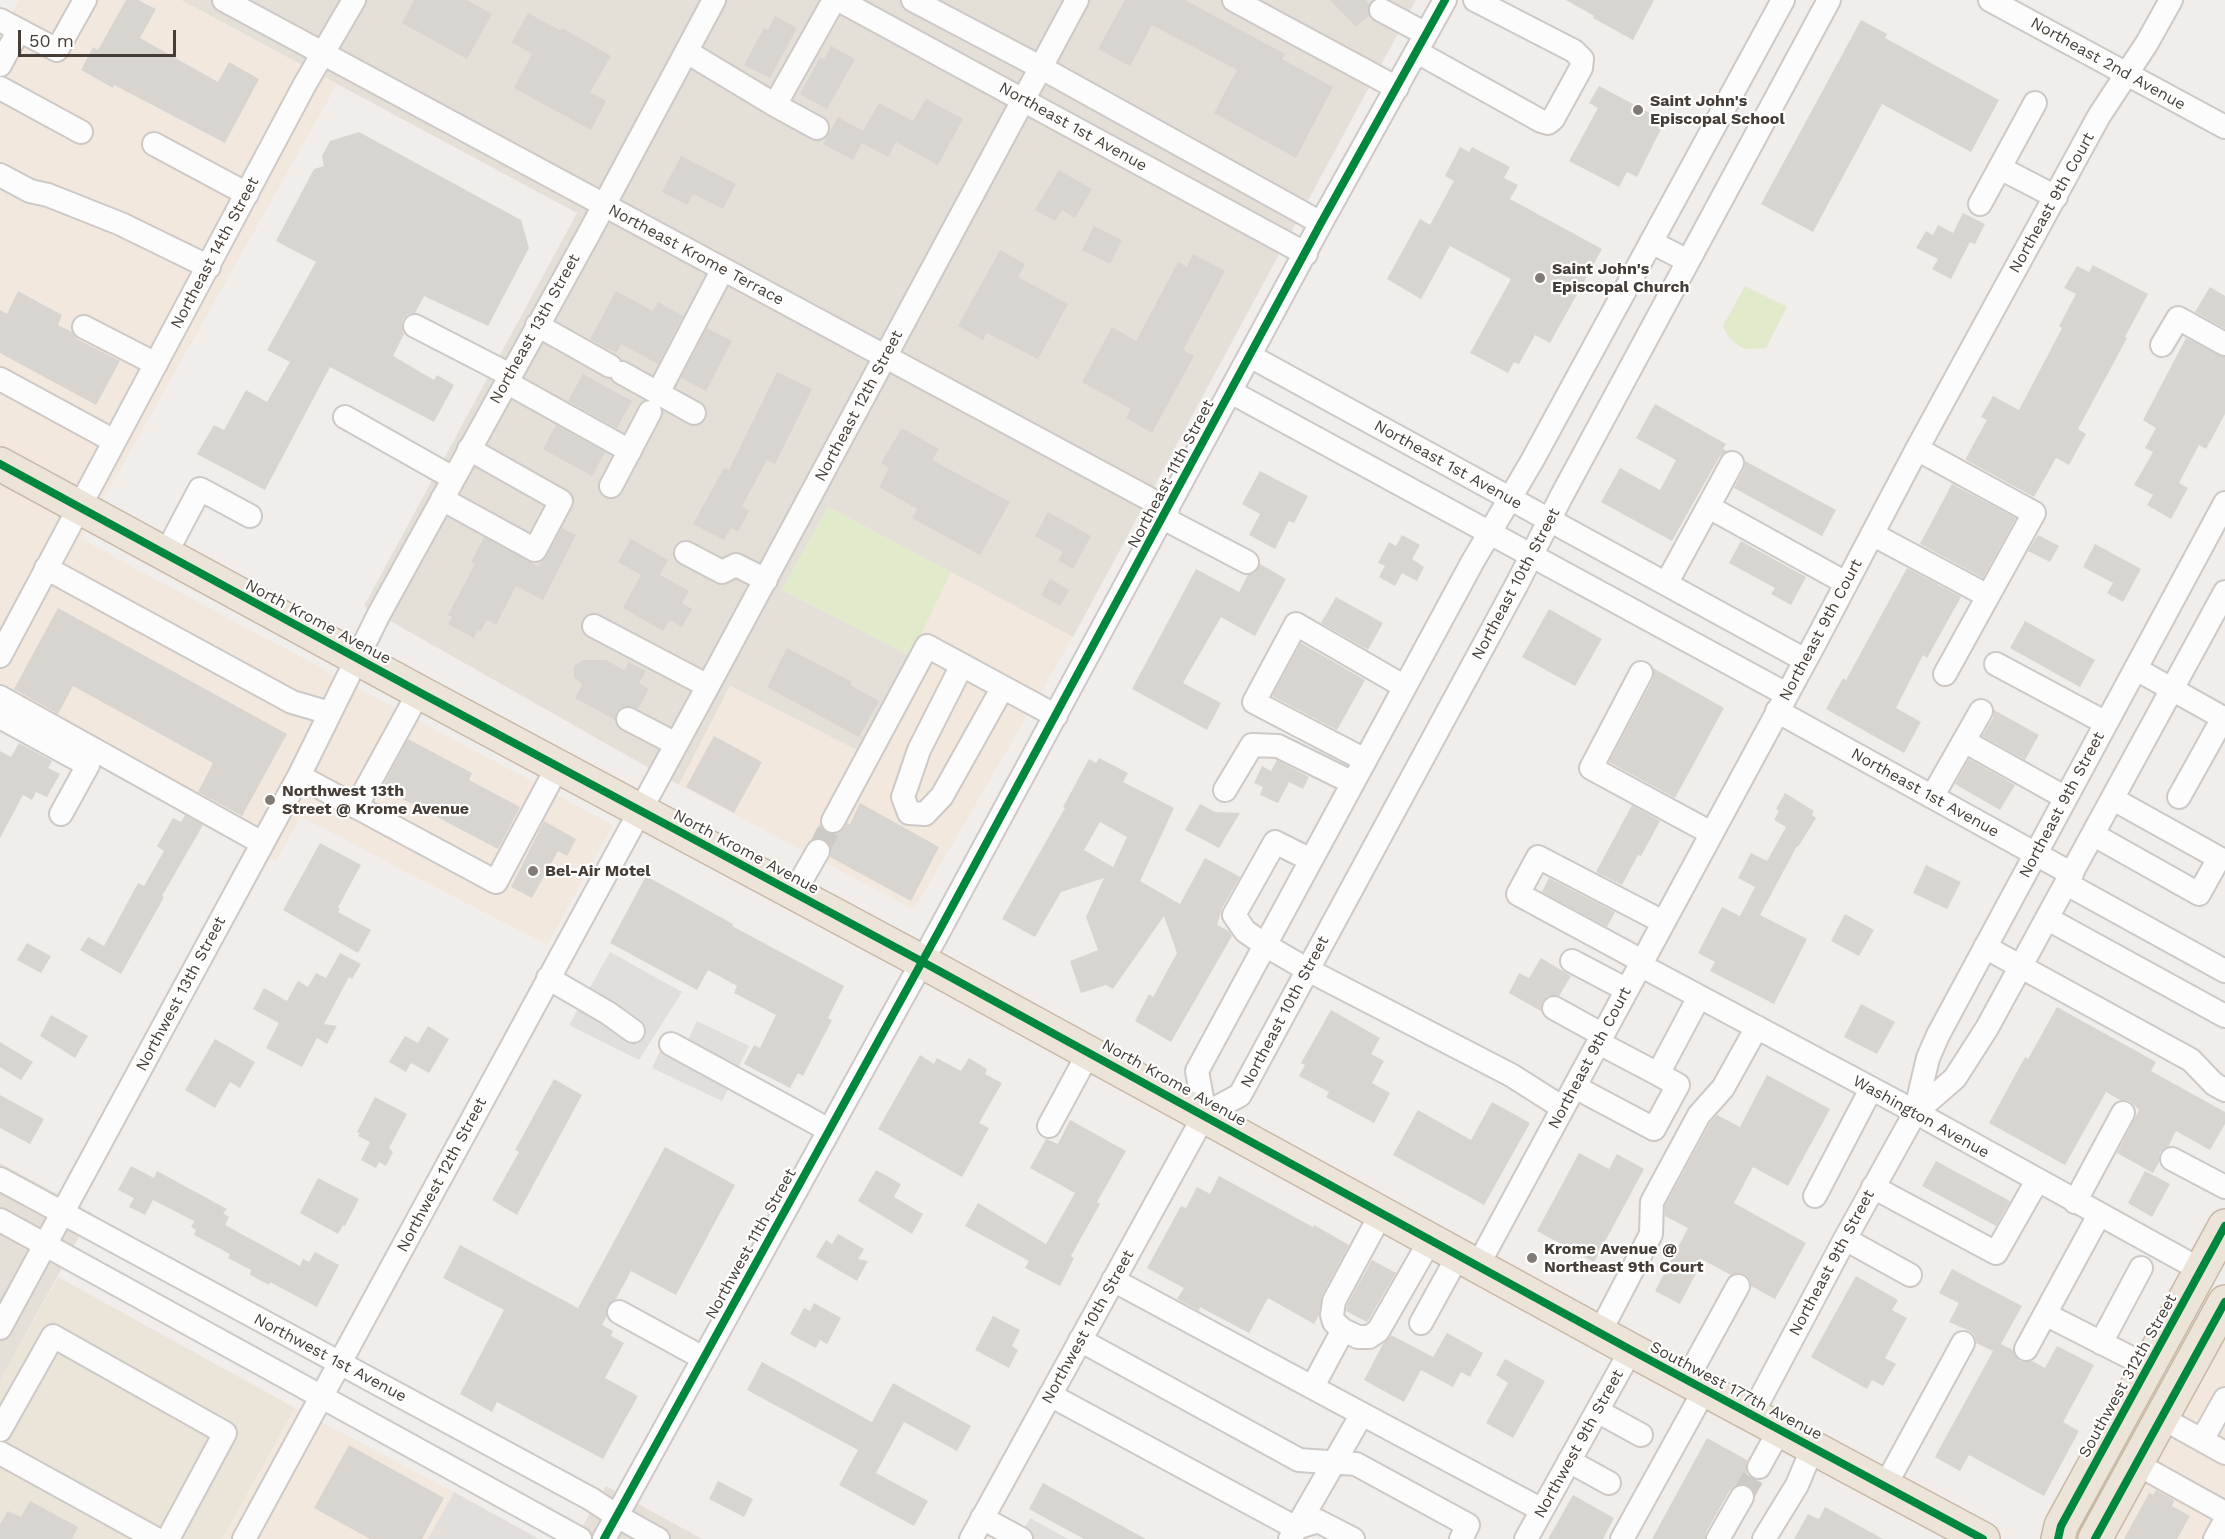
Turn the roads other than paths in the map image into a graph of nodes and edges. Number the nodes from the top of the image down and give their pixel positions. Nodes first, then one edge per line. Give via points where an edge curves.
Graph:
1 (85, 0) edge
2 (224, 0) edge
3 (354, 0) edge
4 (714, 0) edge
5 (834, 0) edge
6 (839, 0) edge
7 (914, 0) edge
8 (1077, 0) edge
9 (1234, 0) edge
10 (1445, 0) edge
11 (1475, 0) edge
12 (1783, 0) edge
13 (1829, 0) edge
14 (1990, 0) edge
15 (2170, 0) edge
16 (1381, 10) dead end
17 (9, 25) edge
18 (1422, 43) junction
19 (687, 52) junction
20 (323, 54) junction
21 (0, 65) edge
22 (1040, 67) junction
23 (2128, 74) junction
24 (0, 88) edge
25 (1397, 88) junction
26 (1023, 99) junction
27 (2035, 103) dead end
28 (775, 105) junction
29 (2225, 127) edge
30 (817, 128) dead end
31 (81, 132) dead end
32 (154, 144) dead end
33 (2000, 168) junction
34 (0, 175) edge
35 (247, 194) junction
36 (2056, 197) junction
37 (1980, 204) dead end
38 (603, 206) junction
39 (1322, 223) junction
40 (1651, 242) junction
41 (1306, 254) junction
42 (1688, 261) junction
43 (208, 267) junction
44 (723, 269) junction
45 (537, 325) junction
46 (415, 326) dead end
47 (84, 327) dead end
48 (2225, 344) edge
49 (2162, 345) dead end
50 (1250, 356) junction
51 (885, 358) junction
52 (156, 364) junction
53 (508, 378) junction
54 (0, 379) edge
55 (1231, 392) junction
56 (654, 402) junction
57 (694, 413) dead end
58 (345, 417) dead end
59 (114, 441) junction
60 (469, 449) junction
61 (1917, 449) junction
62 (630, 451) junction
63 (1732, 463) dead end
64 (0, 464) edge
65 (453, 478) junction
66 (611, 486) dead end
67 (442, 499) junction
68 (1510, 499) junction
69 (2225, 503) edge
70 (79, 507) junction
71 (1716, 511) dead end
72 (1166, 514) junction
73 (250, 516) dead end
74 (1550, 520) junction
75 (1489, 533) junction
76 (1872, 534) junction
77 (686, 553) dead end
78 (165, 555) junction
79 (1531, 556) junction
80 (1247, 562) dead end
81 (46, 568) junction
82 (766, 580) junction
83 (1846, 583) junction
84 (1666, 584) junction
85 (2225, 592) edge
86 (1988, 596) junction
87 (594, 626) dead end
88 (0, 656) edge
89 (358, 658) junction
90 (1805, 660) junction
91 (1996, 664) dead end
92 (962, 665) junction
93 (2136, 669) junction
94 (1641, 673) dead end
95 (1946, 674) dead end
96 (708, 686) junction
97 (1003, 687) junction
98 (1405, 687) junction
99 (2172, 689) junction
100 (419, 692) junction
101 (0, 697) edge
102 (1782, 703) junction
103 (1981, 711) dead end
104 (330, 713) junction
105 (0, 717) edge
106 (1056, 717) junction
107 (2224, 718) edge
108 (628, 719) dead end
109 (2106, 723) junction
110 (1964, 741) junction
111 (676, 744) junction
112 (1365, 760) junction
113 (558, 766) junction
114 (299, 776) junction
115 (1353, 783) junction
116 (1225, 790) dead end
117 (1932, 797) junction
118 (2179, 797) dead end
119 (2066, 798) junction
120 (2113, 799) junction
121 (356, 807) junction
122 (640, 810) junction
123 (61, 814) dead end
124 (833, 820) tunnel mouth
125 (1711, 833) junction
126 (2094, 835) junction
127 (262, 843) junction
128 (818, 851) tunnel mouth
129 (2035, 854) junction
130 (1311, 860) junction
131 (2070, 879) junction
132 (794, 892) junction
133 (2048, 919) junction
134 (1663, 922) junction
135 (1265, 945) junction
136 (1984, 947) junction
137 (921, 961) junction
138 (1572, 961) dead end
139 (1641, 963) junction
140 (2021, 969) junction
141 (1308, 970) junction
142 (2225, 972) edge
143 (548, 978) junction
144 (1627, 990) junction
145 (1700, 997) junction
146 (1554, 1008) dead end
147 (2225, 1016) edge
148 (1756, 1028) junction
149 (633, 1031) dead end
150 (1601, 1039) junction
151 (671, 1044) dead end
152 (1089, 1052) junction
153 (1658, 1074) junction
154 (1575, 1087) junction
155 (1871, 1089) junction
156 (2225, 1090) edge
157 (1563, 1108) junction
158 (1915, 1113) junction
159 (2123, 1113) dead end
160 (1204, 1114) junction
161 (1050, 1126) dead end
162 (829, 1130) junction
163 (2172, 1159) dead end
164 (0, 1179) edge
165 (2037, 1181) junction
166 (2225, 1186) edge
167 (1873, 1187) junction
168 (1815, 1196) dead end
169 (2075, 1202) junction
170 (1382, 1212) junction
171 (63, 1213) junction
172 (2099, 1215) junction
173 (0, 1220) edge
174 (2225, 1226) edge
175 (1845, 1239) junction
176 (46, 1245) junction
177 (1456, 1253) junction
178 (2141, 1268) dead end
179 (2200, 1270) junction
180 (1910, 1275) dead end
181 (1113, 1280) junction
182 (1738, 1286) dead end
183 (2225, 1302) edge
184 (619, 1312) dead end
185 (2045, 1314) junction
186 (1420, 1323) dead end
187 (0, 1328) edge
188 (1343, 1330) junction
189 (1600, 1332) junction
190 (1080, 1340) junction
191 (1963, 1343) dead end
192 (2101, 1343) junction
193 (2026, 1349) dead end
194 (1631, 1350) junction
195 (704, 1358) junction
196 (339, 1363) junction
197 (2149, 1367) junction
198 (1696, 1384) junction
199 (1313, 1386) junction
200 (1050, 1395) junction
201 (321, 1397) junction
202 (2225, 1399) edge
203 (1597, 1411) junction
204 (1362, 1414) junction
205 (2162, 1418) junction
206 (1766, 1422) junction
207 (0, 1430) edge
208 (1641, 1435) dead end
209 (2202, 1440) junction
210 (1813, 1447) junction
211 (0, 1452) edge
212 (2225, 1453) edge
213 (1569, 1461) junction
214 (1333, 1463) junction
215 (2136, 1464) junction
216 (1759, 1467) tunnel mouth
217 (1609, 1483) dead end
218 (1885, 1486) junction
219 (1742, 1497) tunnel mouth
220 (1542, 1510) junction
221 (2225, 1513) edge
222 (617, 1516) junction
223 (982, 1518) junction
224 (2225, 1521) edge
225 (1293, 1533) edge
226 (171, 1537) edge
227 (244, 1539) edge
228 (580, 1539) edge
229 (604, 1539) edge
230 (658, 1539) edge
231 (971, 1539) edge
232 (1021, 1539) edge
233 (1353, 1539) edge
234 (1461, 1539) edge
235 (1526, 1539) edge
236 (1622, 1539) edge
237 (1718, 1539) edge
238 (1764, 1539) edge
239 (1983, 1539) edge
240 (2058, 1539) edge
241 (2095, 1539) edge
242 (2215, 1539) edge

1 - 17 street via 57,50
2 - 20 street, Northeast Krome Terrace
3 - 20 street, Northeast 14th Street
4 - 19 street, Northeast 13th Street
5 - 28 street
6 - 26 street, Northeast 1st Avenue
7 - 22 street
8 - 22 street, Northeast 12th Street
9 - 25 street
10 - 18 street, Northeast 11th Street
11 - 18 street via 1574,51 1582,59 1581,68 1553,119 1548,123 1541,121
12 - 40 street
13 - 42 street, Northeast 10th Street
14 - 23 street, Northeast 2nd Avenue
15 - 23 street, Northeast 9th Court
16 - 18 street
17 - 21 street
18 - 25 street, Northeast 11th Street
19 - 28 street
19 - 38 street, Northeast 13th Street
20 - 35 street, Northeast 14th Street
20 - 38 street, Northeast Krome Terrace
22 - 26 street, Northeast 12th Street
22 - 39 street
23 - 29 street, Northeast 2nd Avenue
23 - 36 street, Northeast 9th Court via 2099,116
24 - 31 street
25 - 39 street, Northeast 11th Street
26 - 41 street, Northeast 1st Avenue
26 - 51 street, Northeast 12th Street
27 - 33 street
28 - 30 street
32 - 35 street
33 - 36 street
33 - 37 street
34 - 43 street via 30,191 121,224
35 - 43 street, Northeast 14th Street
36 - 61 street, Northeast 9th Court
38 - 44 street, Northeast Krome Terrace
38 - 45 street, Northeast 13th Street
39 - 41 street, Northeast 11th Street
40 - 42 street
40 - 68 street
41 - 50 street, Northeast 11th Street
42 - 74 street, Northeast 10th Street
43 - 52 street, Northeast 14th Street
44 - 51 street, Northeast Krome Terrace
44 - 56 street
45 - 53 street, Northeast 13th Street
45 - 56 street via 616,370
46 - 53 street
47 - 52 street
48 - 49 street via 2178,318
50 - 55 street, Northeast 11th Street
50 - 68 street, Northeast 1st Avenue
51 - 72 street, Northeast Krome Terrace
51 - 82 street, Northeast 12th Street
52 - 59 street, Northeast 14th Street
53 - 60 street, Northeast 13th Street
53 - 62 street
54 - 59 street
55 - 72 street, Northeast 11th Street
55 - 75 street, Northeast 1st Avenue
56 - 57 street
56 - 62 street
58 - 65 street
59 - 70 street, Northeast 14th Street
60 - 65 street, Northeast 13th Street
60 - 67 street via 561,501 535,550
61 - 76 street, Northeast 9th Court
61 - 86 street via 2034,513
62 - 66 street
63 - 84 street
64 - 70 highway, North Krome Avenue
65 - 67 street, Northeast 13th Street
67 - 89 street, Northeast 13th Street
68 - 74 street, Northeast 1st Avenue
68 - 75 street
69 - 93 street, Northeast 9th Street
70 - 78 highway, North Krome Avenue
70 - 81 street, Northeast 14th Street
71 - 83 street
72 - 80 street, Northeast Krome Terrace
72 - 106 street, Northeast 11th Street
73 - 78 street via 200,489
74 - 79 street, Northeast 10th Street
74 - 84 street, Northeast 1st Avenue
75 - 79 street, Northeast 1st Avenue
75 - 98 street
76 - 83 street, Northeast 9th Court
76 - 86 street
77 - 82 street via 722,572 736,565
78 - 89 highway, North Krome Avenue
79 - 102 street, Northeast 1st Avenue
79 - 141 street, Northeast 10th Street
81 - 88 street, Northeast 14th Street
81 - 104 street via 292,702
82 - 96 street, Northeast 12th Street
83 - 90 street, Northeast 9th Court
84 - 90 street, Northeast 1st Avenue
85 - 99 street, Northeast 9th Street
86 - 95 street
87 - 96 street
89 - 100 highway, North Krome Avenue
89 - 104 street, Northwest 13th Street
90 - 102 street, Northeast 9th Court
91 - 109 street
92 - 97 street
92 - 97 street via 919,750 903,797 909,813 925,814 942,796
92 - 124 street via 927,646
93 - 99 street
93 - 109 street, Northeast 9th Street
94 - 125 street via 1591,768
96 - 111 street, Northeast 12th Street
97 - 106 street
98 - 112 street
98 - 112 street via 1296,624 1254,702
99 - 107 street
99 - 120 street, Northeast 9th Street
100 - 113 highway, North Krome Avenue
100 - 121 street
101 - 127 street
102 - 117 street, Northeast 1st Avenue
102 - 125 street, Northeast 9th Court
103 - 110 street
104 - 114 street, Northwest 13th Street
105 - 123 street via 87,765
106 - 137 street, Northeast 11th Street
107 - 118 street
108 - 111 street
109 - 119 street, Northeast 9th Street
110 - 117 street
110 - 119 street
111 - 122 street, Northeast 12th Street
112 - 115 street
113 - 121 street via 496,882
113 - 122 highway, North Krome Avenue
114 - 121 street
114 - 127 street, Northwest 13th Street
115 - 116 street via 1278,746 1252,745
115 - 130 street
117 - 129 street, Northeast 1st Avenue
119 - 129 street, Northeast 9th Street
120 - 126 street, Northeast 9th Street
120 - 126 street via 2219,858 2199,894
122 - 132 highway, North Krome Avenue
122 - 143 street, Northwest 12th Street
125 - 134 street, Northeast 9th Court
126 - 131 street, Northeast 9th Street
127 - 171 street, Northwest 13th Street
128 - 132 street
129 - 131 street, Northeast 1st Avenue
129 - 136 street, Northeast 9th Street
130 - 135 street
130 - 135 street via 1275,842 1234,915 1245,931
131 - 133 street, Northeast 9th Street
131 - 142 street, Northeast 1st Avenue
132 - 137 highway, North Krome Avenue
133 - 140 street, Northeast 9th Street
133 - 147 street
134 - 139 street, Northeast 9th Court
134 - 139 street, Washington Avenue via 1538,857 1518,894
135 - 141 street
135 - 160 street via 1197,1071
136 - 140 street
136 - 158 street, Northeast 9th Street via 1928,1058
137 - 152 highway, North Krome Avenue
137 - 162 street, Northwest 11th Street
138 - 144 street
139 - 144 street, Northeast 9th Court
139 - 145 street, Washington Avenue
140 - 156 street via 2191,1060
140 - 158 street, Northeast 9th Street via 1955,1078
141 - 157 street via 1511,1075
141 - 160 street, Northeast 10th Street via 1240,1095
143 - 149 street
143 - 196 street, Northwest 12th Street
144 - 150 street, Northeast 9th Court
145 - 148 street, Washington Avenue
145 - 153 street
146 - 150 street
148 - 155 street, Washington Avenue
148 - 189 street via 1723,1088 1700,1115 1652,1202 1651,1234
150 - 153 street
150 - 154 street, Northeast 9th Court
151 - 162 street
152 - 160 highway, North Krome Avenue
152 - 161 street
153 - 154 street via 1678,1085 1654,1129
154 - 157 street, Northeast 9th Court
155 - 158 street, Washington Avenue
155 - 168 street
157 - 177 street, Northeast 9th Court
158 - 165 street, Washington Avenue
158 - 167 street, Northeast 9th Street
159 - 169 street
160 - 170 highway, North Krome Avenue
160 - 181 street, Northwest 10th Street
162 - 195 street, Northwest 11th Street
163 - 166 street
164 - 171 street, Northwest 1st Avenue
165 - 167 street via 1996,1253
165 - 169 street, Washington Avenue
167 - 175 street, Northeast 9th Street
169 - 172 street, Washington Avenue
170 - 177 highway, North Krome Avenue
170 - 188 street via 1334,1301 1334,1322
171 - 176 street, Northwest 13th Street
171 - 196 street, Northwest 1st Avenue
172 - 179 street, Washington Avenue
172 - 185 street
173 - 176 street
174 - 179 highway, Southwest 312th Street
175 - 180 street
175 - 206 street, Northeast 9th Street
176 - 187 street, Northwest 13th Street
176 - 201 street
177 - 186 street
177 - 188 street via 1378,1331 1369,1337 1358,1337
177 - 189 highway, Southwest 177th Avenue
178 - 192 street
179 - 197 highway, Southwest 312th Street
181 - 190 street, Northwest 10th Street
181 - 199 street
182 - 198 street
183 - 205 highway
184 - 195 street
185 - 192 street
185 - 193 street
188 - 199 street
189 - 194 highway, Southwest 177th Avenue
190 - 200 street, Northwest 10th Street
190 - 214 street via 1299,1460
191 - 218 street
192 - 197 street
194 - 198 highway, Southwest 177th Avenue
194 - 203 street, Northwest 9th Street
195 - 222 street, Northwest 11th Street
196 - 201 street, Northwest 12th Street
196 - 222 street, Northwest 1st Avenue
197 - 240 highway, Southwest 312th Street via 2061,1526
198 - 206 highway, Southwest 177th Avenue
198 - 236 street
199 - 204 street
200 - 223 street, Northwest 10th Street
200 - 225 street
201 - 227 street, Northwest 12th Street
201 - 228 street
202 - 209 street
203 - 208 street
203 - 213 street, Northwest 9th Street
204 - 214 street
204 - 220 street
205 - 209 street
205 - 215 highway
206 - 210 highway, Southwest 177th Avenue
206 - 216 street, Northeast 9th Street
207 - 226 street via 53,1336 225,1433
209 - 212 street
210 - 218 highway, Southwest 177th Avenue
210 - 238 street via 1797,1485
211 - 226 street
213 - 217 street
213 - 220 street, Northwest 9th Street
214 - 225 street
214 - 234 street via 1356,1464 1468,1525
215 - 221 street
215 - 241 highway
218 - 239 highway, Southwest 177th Avenue
219 - 237 street
220 - 235 street, Northwest 9th Street
222 - 229 street, Northwest 11th Street
222 - 230 street, Northwest 1st Avenue
223 - 231 street, Northwest 10th Street
223 - 232 street
224 - 242 street
225 - 233 street via 1318,1521

